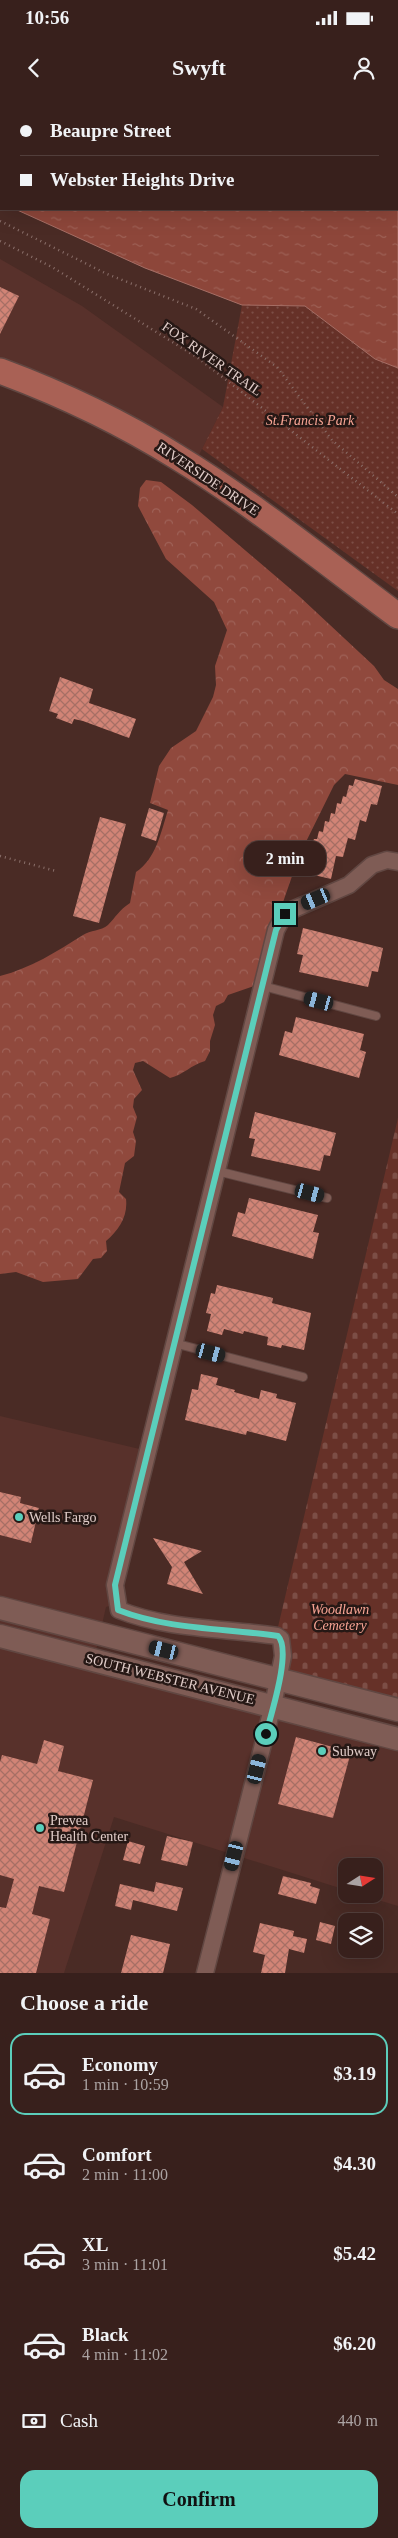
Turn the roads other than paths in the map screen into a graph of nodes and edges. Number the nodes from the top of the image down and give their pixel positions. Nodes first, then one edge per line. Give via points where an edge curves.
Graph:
1 (0, 371) edge
2 (398, 616) edge
3 (398, 862) edge
4 (262, 986) junction
5 (376, 1016) dead end
6 (217, 1171) junction
7 (327, 1198) dead end
8 (174, 1343) junction
9 (303, 1378) dead end
10 (0, 1608) edge
11 (0, 1636) edge
12 (279, 1678) junction
13 (273, 1705) junction
14 (398, 1710) edge
15 (398, 1739) edge
16 (204, 1973) edge

1 - 2 main road, RIVERSIDE DRIVE via 88,408 177,457 220,484
3 - 4 street via 388,860 372,864 349,885 285,914 276,930
4 - 5 lane
4 - 6 street
6 - 7 lane
6 - 8 street
8 - 9 lane
8 - 12 street via 115,1585 118,1610 180,1626 278,1636 283,1656
10 - 12 main road, SOUTH WEBSTER AVENUE
11 - 13 main road, SOUTH WEBSTER AVENUE
12 - 13 street
12 - 14 main road, SOUTH WEBSTER AVENUE
13 - 15 main road, SOUTH WEBSTER AVENUE
13 - 16 street

